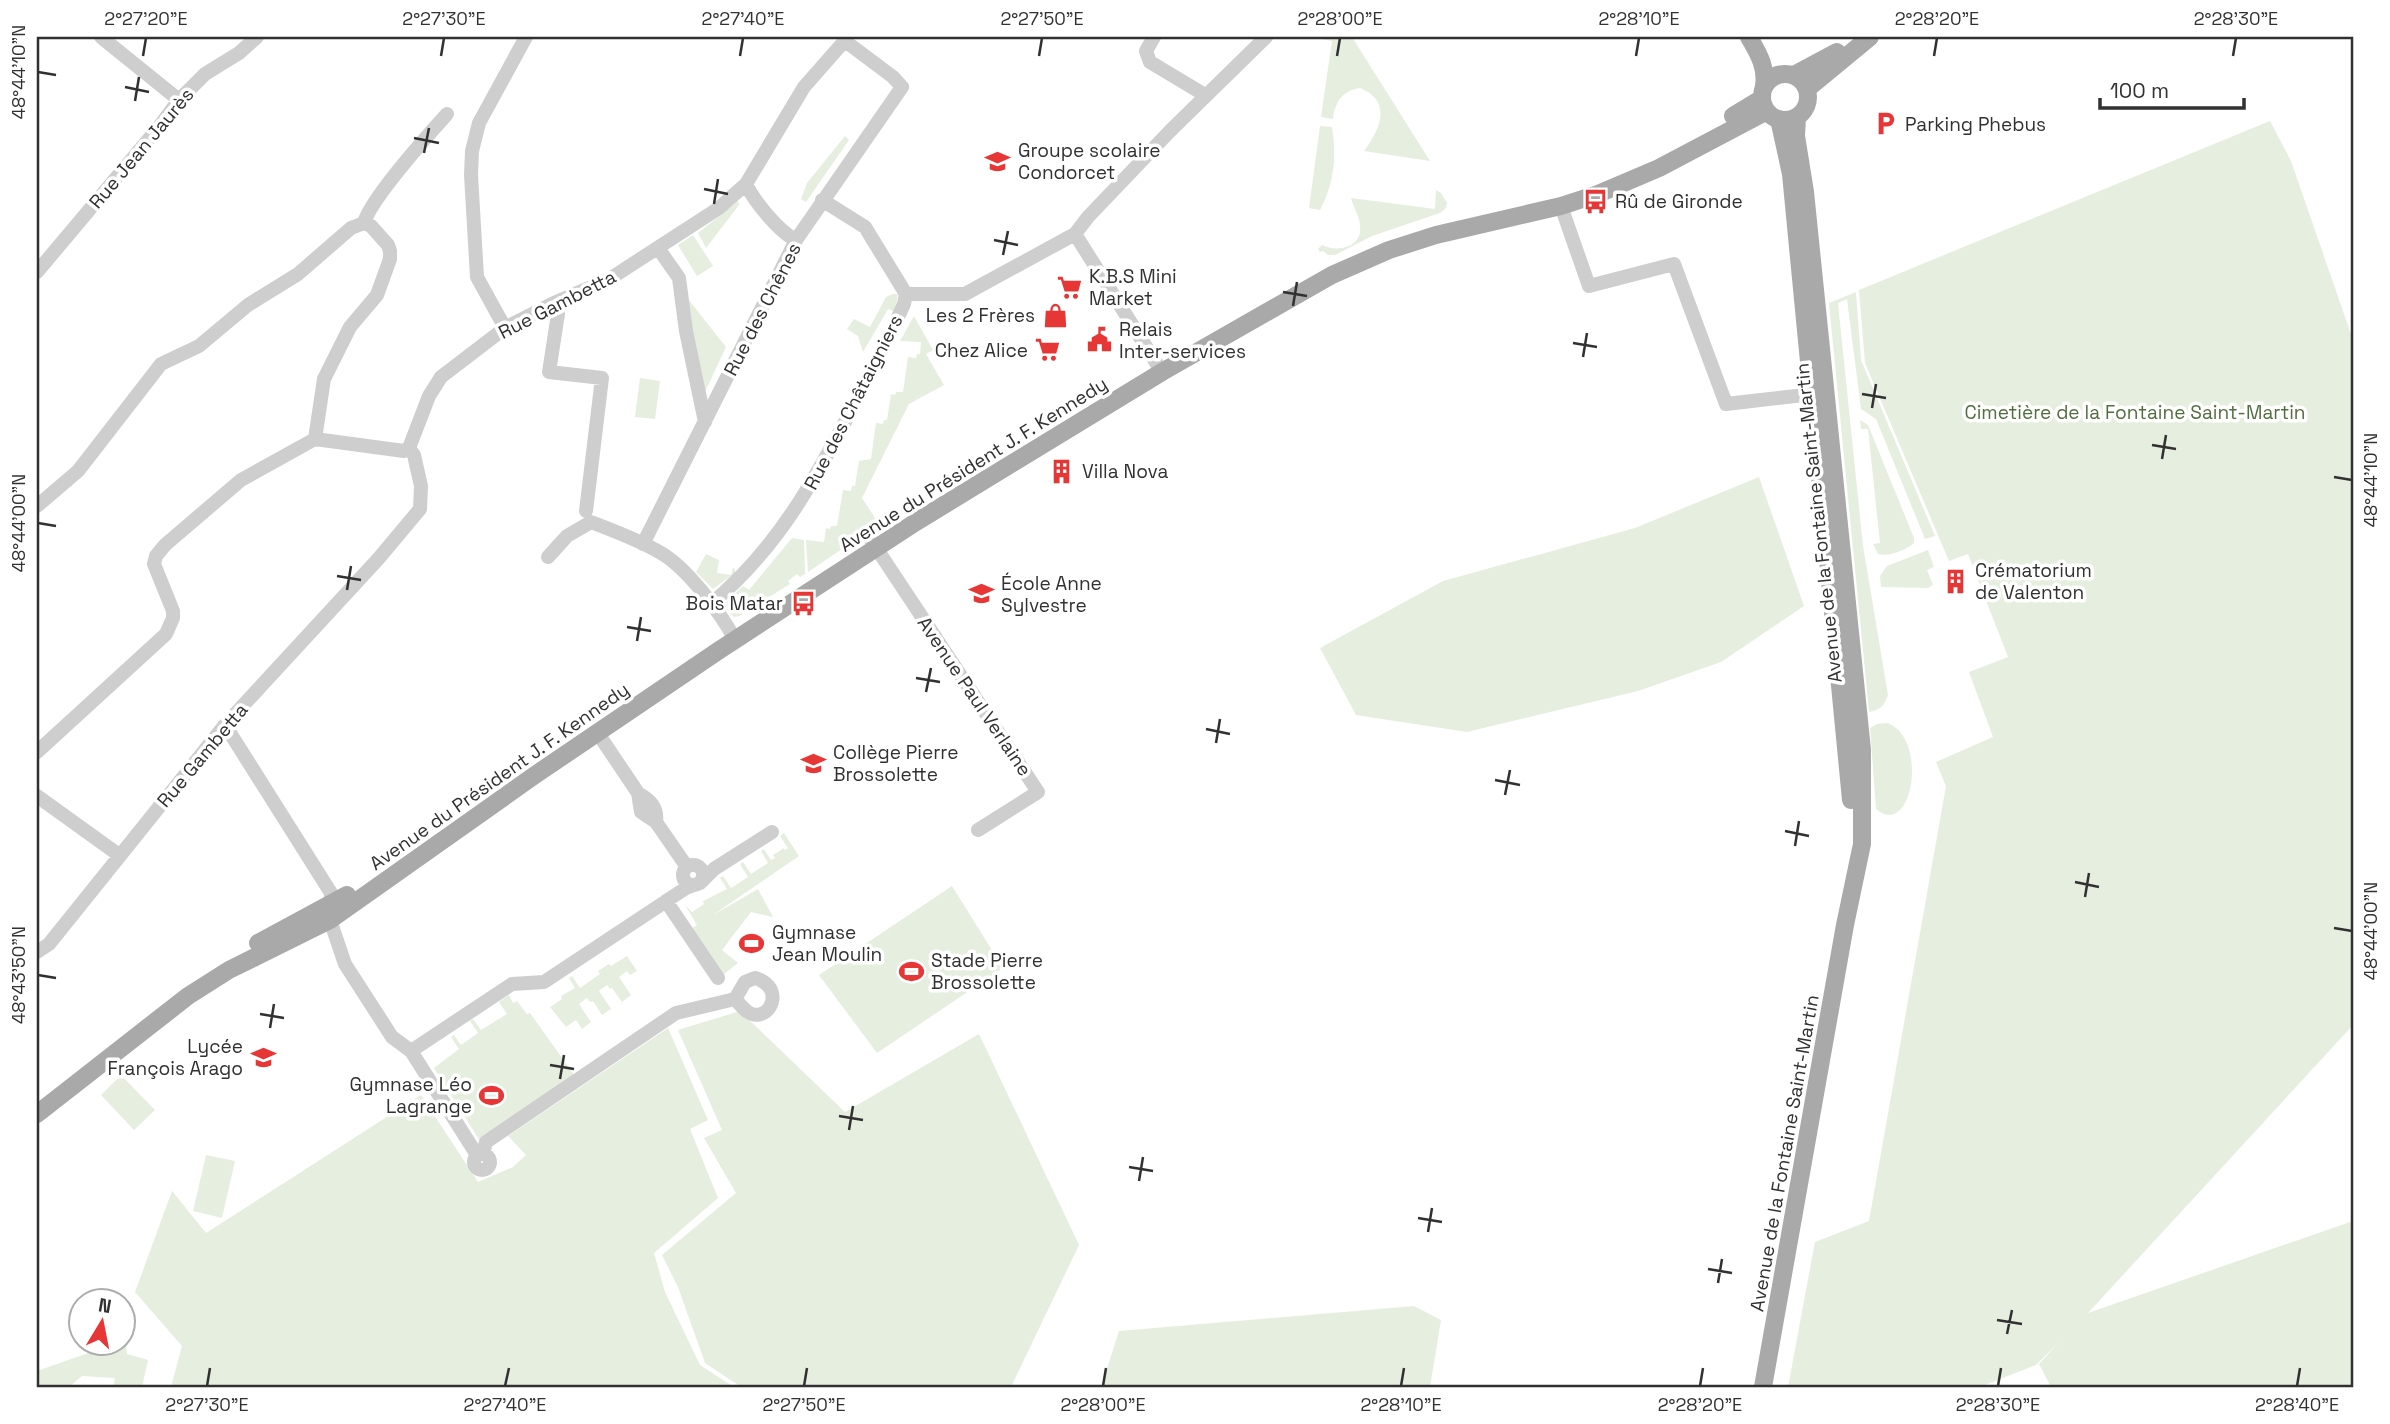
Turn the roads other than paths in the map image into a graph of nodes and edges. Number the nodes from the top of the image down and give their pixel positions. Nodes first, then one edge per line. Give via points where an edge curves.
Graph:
1 (101, 37) edge
2 (257, 37) edge
3 (526, 37) edge
4 (1154, 37) edge
5 (1266, 37) edge
6 (1749, 37) edge
7 (1761, 37) edge
8 (1868, 38) edge
9 (847, 39) edge
10 (1787, 74) junction
11 (1807, 89) junction
12 (1205, 95) junction
13 (179, 100) junction
14 (1773, 106) junction
15 (447, 114) dead end
16 (746, 184) junction
17 (822, 200) junction
18 (1561, 206) junction
19 (364, 223) junction
20 (1076, 234) junction
21 (796, 240) junction
22 (658, 248) junction
23 (37, 272) edge
24 (906, 294) junction
25 (554, 303) junction
26 (505, 328) junction
27 (1160, 369) junction
28 (1819, 394) junction
29 (705, 422) junction
30 (315, 439) junction
31 (1825, 446) junction
32 (409, 448) junction
33 (37, 506) edge
34 (586, 511) dead end
35 (643, 544) junction
36 (874, 544) junction
37 (548, 557) dead end
38 (711, 604) junction
39 (733, 636) junction
40 (1841, 674) junction
41 (1859, 720) junction
42 (225, 725) junction
43 (597, 732) junction
44 (37, 752) edge
45 (37, 796) edge
46 (978, 830) dead end
47 (772, 832) dead end
48 (119, 855) junction
49 (701, 868) junction
50 (696, 885) junction
51 (666, 901) junction
52 (331, 912) junction
53 (1845, 925) junction
54 (37, 953) edge
55 (718, 978) dead end
56 (735, 999) dead end
57 (411, 1051) junction
58 (37, 1102) edge
59 (37, 1114) edge
60 (1763, 1387) edge

1 - 13 street
2 - 13 street, Rue Jean Jaurès via 205,74
3 - 26 street via 479,123 472,151 477,277
4 - 12 street via 1146,51 1150,62
5 - 12 street
6 - 14 main road, Avenue de la Fontaine Saint-Martin via 1763,64
7 - 10 main road
8 - 10 main road
8 - 11 main road
9 - 16 street, Rue Gambetta via 804,87
9 - 17 street, Rue des Chênes via 902,87
10 - 11 main road
10 - 14 main road via 1773,76
11 - 14 main road via 1808,102 1802,113
12 - 20 street
13 - 23 street, Rue Jean Jaurès
14 - 18 main road, Avenue du Président J. F. Kennedy via 1659,168
14 - 27 main road, Avenue du Président J. F. Kennedy via 1605,181 1549,200 1434,226 1330,265 1189,345
14 - 28 main road, Avenue de la Fontaine Saint-Martin via 1791,174
15 - 19 street
16 - 21 street via 776,223
16 - 22 street, Rue Gambetta via 719,208
17 - 21 street, Rue des Chênes
17 - 24 street, Rue des Châtaigniers via 864,226
18 - 27 main road, Avenue du Président J. F. Kennedy via 1389,250 1332,275
18 - 28 street via 1588,286 1674,264 1726,404
19 - 30 street via 388,245 390,259 377,295 349,327 324,379
19 - 33 street via 351,228 298,274 248,305 199,346 161,364 78,471
20 - 24 street via 965,294
20 - 27 street
21 - 29 street, Rue des Chênes
22 - 25 street, Rue Gambetta via 608,280
22 - 29 street via 679,278
24 - 38 street, Rue des Châtaigniers via 795,513 739,581
25 - 26 street, Rue Gambetta
25 - 34 street via 558,314 550,372 602,378
26 - 32 street, Rue Gambetta via 441,377
27 - 36 main road, Avenue du Président J. F. Kennedy via 1110,392
28 - 31 main road, Avenue de la Fontaine Saint-Martin
29 - 35 street, Rue des Chênes
30 - 32 street
30 - 44 street via 241,480 165,545 154,564 171,602 171,627
31 - 40 main road, Avenue de la Fontaine Saint-Martin
31 - 41 main road, Avenue de la Fontaine Saint-Martin
32 - 42 street, Rue Gambetta via 421,486 420,509
35 - 37 street via 590,522
35 - 38 street via 664,554
36 - 39 main road, Avenue du Président J. F. Kennedy
36 - 46 street, Avenue Paul Verlaine via 1038,792
38 - 39 street
39 - 43 main road, Avenue du Président J. F. Kennedy
39 - 52 main road, Avenue du Président J. F. Kennedy via 584,729
40 - 41 main road via 1848,715
40 - 53 main road, Avenue de la Fontaine Saint-Martin via 1854,836
41 - 53 main road, Avenue de la Fontaine Saint-Martin via 1862,844
42 - 48 street, Rue Gambetta
42 - 52 street via 331,893
43 - 49 street via 638,793 641,812
43 - 52 main road, Avenue du Président J. F. Kennedy
45 - 48 street
47 - 49 street
48 - 54 street, Rue Gambetta
49 - 50 street
49 - 50 street via 684,871 688,885
50 - 51 street
51 - 55 street
51 - 57 street via 544,982 512,984
52 - 57 street via 345,964 392,1037
52 - 58 main road via 217,966
52 - 59 main road via 188,996
53 - 60 main road, Avenue de la Fontaine Saint-Martin
56 - 57 street via 676,1013 486,1142 480,1155

